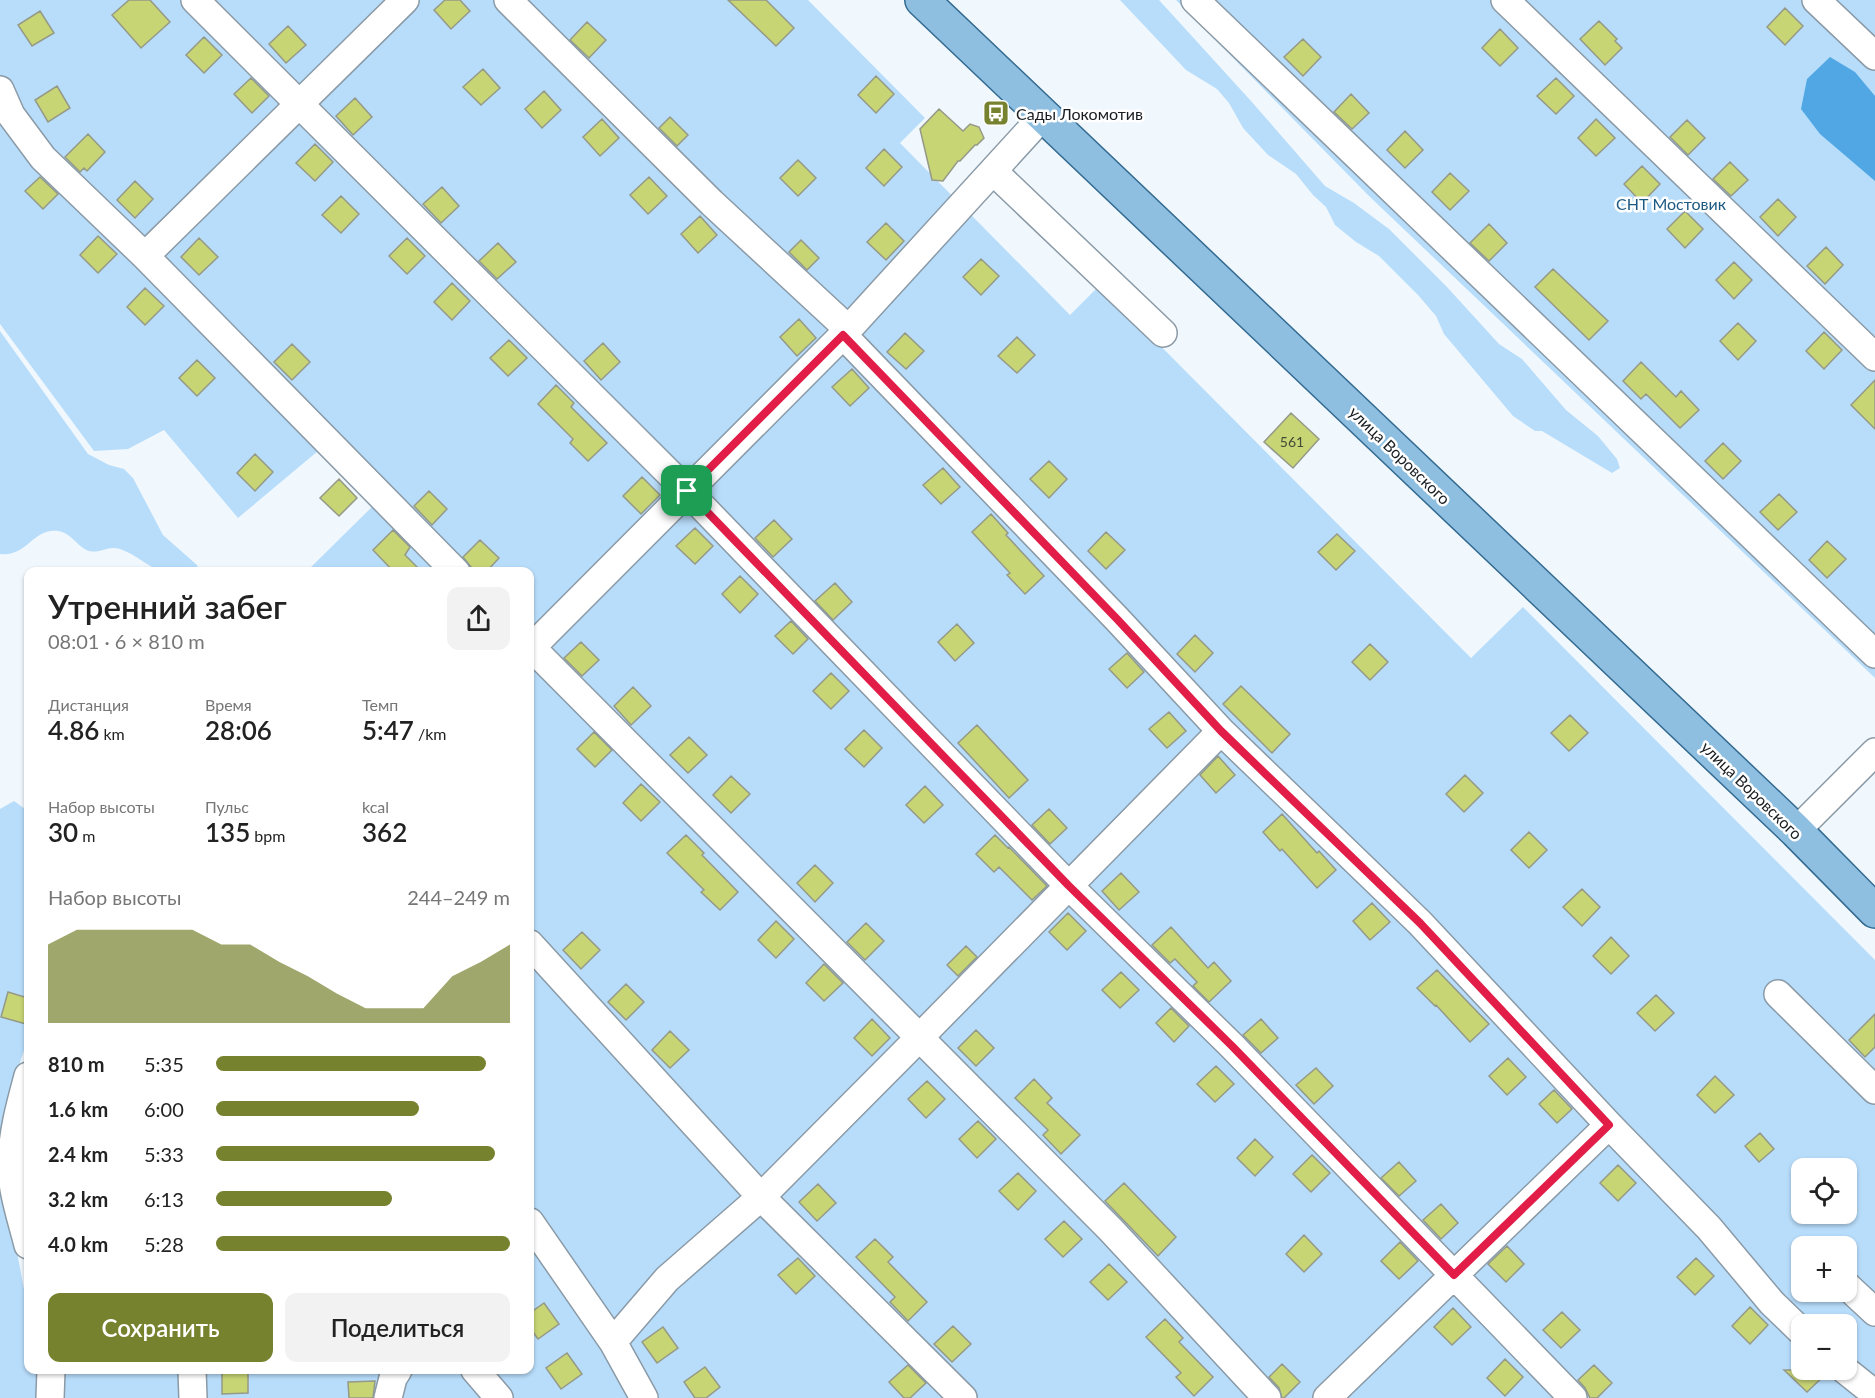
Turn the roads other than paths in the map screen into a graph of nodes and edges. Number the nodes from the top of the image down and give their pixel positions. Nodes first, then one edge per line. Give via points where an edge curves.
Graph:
1 (195, 0) edge
2 (405, 0) edge
3 (508, 0) edge
4 (922, 0) edge
5 (1195, 0) edge
6 (1505, 0) edge
7 (1816, 0) edge
8 (1875, 57) edge
9 (0, 90) edge
10 (300, 104) junction
11 (1042, 116) junction
12 (993, 171) junction
13 (145, 256) junction
14 (846, 332) junction
15 (1163, 333) dead end
16 (1875, 357) edge
17 (687, 491) junction
18 (451, 567) edge
19 (534, 644) edge
20 (534, 652) edge
21 (1875, 654) edge
22 (1221, 731) junction
23 (1875, 752) edge
24 (1796, 831) junction
25 (1068, 885) junction
26 (1875, 911) edge
27 (534, 948) edge
28 (1778, 994) dead end
29 (919, 1038) junction
30 (24, 1090) edge
31 (1875, 1090) edge
32 (1609, 1125) junction
33 (761, 1197) junction
34 (534, 1228) edge
35 (24, 1230) edge
36 (1454, 1275) junction
37 (1857, 1295) edge
38 (1875, 1312) edge
39 (1791, 1321) edge
40 (613, 1342) junction
41 (51, 1374) edge
42 (192, 1374) edge
43 (396, 1374) edge
44 (478, 1374) edge
45 (1857, 1380) edge
46 (1875, 1394) edge
47 (50, 1398) edge
48 (193, 1398) edge
49 (388, 1398) edge
50 (499, 1398) edge
51 (644, 1398) edge
52 (963, 1398) edge
53 (1267, 1398) edge
54 (1327, 1398) edge
55 (1573, 1398) edge

1 - 10 lane
2 - 10 lane
3 - 14 lane
4 - 11 main road, улица Воровского
5 - 21 lane
6 - 16 lane
7 - 8 lane
9 - 13 lane via 11,115 43,158
10 - 13 lane
10 - 17 lane
11 - 12 lane
11 - 24 main road, улица Воровского
12 - 14 lane
12 - 15 lane
13 - 18 lane
14 - 17 lane
14 - 22 lane
17 - 19 lane
17 - 25 lane
20 - 29 lane
22 - 25 lane
22 - 32 lane via 1420,923
23 - 24 lane
24 - 26 main road, улица Воровского
25 - 29 lane
25 - 36 lane via 1232,1046
27 - 33 lane
28 - 31 lane
29 - 33 lane
29 - 53 lane via 1111,1230
30 - 35 lane via 12,1159 15,1196
32 - 36 lane
32 - 39 lane via 1709,1228
33 - 40 lane via 667,1279
33 - 52 lane
34 - 40 lane
36 - 54 lane
36 - 55 lane
37 - 38 lane
40 - 51 lane
41 - 47 lane
42 - 48 lane
43 - 49 lane
44 - 50 lane
45 - 46 lane

